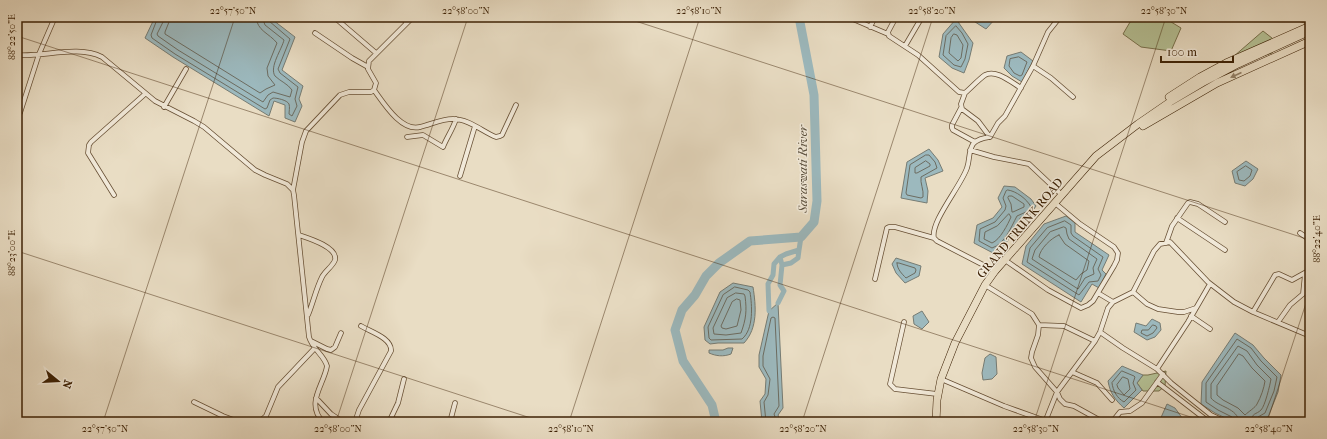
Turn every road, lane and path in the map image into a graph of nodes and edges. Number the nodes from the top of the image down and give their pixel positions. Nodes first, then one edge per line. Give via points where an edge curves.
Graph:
1 (54, 17) edge
2 (334, 17) edge
3 (402, 17) edge
4 (413, 17) edge
5 (848, 17) edge
6 (875, 17) edge
7 (896, 17) edge
8 (922, 17) edge
9 (1060, 17) edge
10 (1310, 21) edge
11 (407, 23) junction
12 (870, 26) junction
13 (1310, 26) edge
14 (1310, 31) edge
15 (316, 33) dead end
16 (888, 34) junction
17 (1310, 41) edge
18 (905, 46) junction
19 (376, 53) junction
20 (39, 54) junction
21 (17, 55) edge
22 (368, 66) junction
23 (1033, 66) junction
24 (186, 69) dead end
25 (1201, 80) junction
26 (1191, 82) junction
27 (1020, 88) junction
28 (374, 90) junction
29 (965, 92) junction
30 (144, 94) junction
31 (1073, 98) dead end
32 (516, 105) dead end
33 (164, 107) junction
34 (961, 108) junction
35 (20, 113) dead end
36 (456, 119) junction
37 (475, 126) junction
38 (1126, 133) junction
39 (407, 137) dead end
40 (990, 137) junction
41 (975, 142) junction
42 (970, 150) junction
43 (1096, 156) junction
44 (460, 176) dead end
45 (293, 190) junction
46 (114, 195) dead end
47 (1062, 195) junction
48 (1055, 203) junction
49 (1177, 218) junction
50 (1225, 222) dead end
51 (1300, 232) dead end
52 (299, 235) junction
53 (934, 238) junction
54 (1310, 240) edge
55 (1166, 243) junction
56 (1225, 250) dead end
57 (1005, 260) junction
58 (1310, 270) edge
59 (995, 271) junction
60 (1305, 274) junction
61 (875, 280) dead end
62 (1210, 284) junction
63 (985, 285) junction
64 (1133, 292) junction
65 (1098, 294) junction
66 (1114, 302) junction
67 (1196, 307) junction
68 (1254, 312) junction
69 (1191, 316) junction
70 (307, 318) junction
71 (904, 322) dead end
72 (1278, 322) junction
73 (1039, 325) junction
74 (360, 326) dead end
75 (1210, 329) dead end
76 (1100, 332) junction
77 (341, 333) dead end
78 (1310, 336) edge
79 (310, 340) junction
80 (1095, 341) junction
81 (314, 349) junction
82 (1157, 368) junction
83 (1072, 372) junction
84 (1163, 374) junction
85 (941, 379) junction
86 (404, 380) dead end
87 (1158, 382) junction
88 (1057, 392) junction
89 (937, 394) junction
90 (316, 398) junction
91 (1112, 400) dead end
92 (194, 402) dead end
93 (455, 403) dead end
94 (1046, 421) edge
95 (239, 422) edge
96 (260, 422) edge
97 (322, 422) edge
98 (343, 422) edge
99 (355, 422) edge
100 (389, 422) edge
101 (450, 422) edge
102 (936, 422) edge
103 (1103, 422) edge
104 (1112, 422) edge
105 (1209, 422) edge
106 (1226, 422) edge

1 - 20 street
2 - 19 street
3 - 11 street
4 - 11 street
5 - 12 street
6 - 12 street
7 - 16 street
8 - 18 street
9 - 23 street via 1048,32
10 - 26 highway via 1234,55
11 - 19 street
12 - 16 street
13 - 25 highway via 1226,63
14 - 25 highway
15 - 22 street
16 - 18 street
17 -> 38 highway via 1217,83
18 - 29 street via 956,90
19 - 22 street
20 - 21 street
20 - 30 street via 85,52 98,55
20 - 35 street
22 - 28 street via 376,83
23 - 27 street
23 - 31 street
24 - 33 street
25 - 26 highway
25 - 38 highway
26 - 43 highway via 1112,140
27 - 29 street via 992,73 984,76
27 - 40 street
28 - 36 street via 395,118 412,127 418,128 438,120
28 - 45 street via 340,95 306,131
29 - 34 street
30 - 33 street
30 - 46 street via 89,146 88,153
32 - 37 street via 500,136 494,137
33 - 45 street via 177,111 204,127 255,170 283,182
34 - 40 street via 978,121
34 - 41 street via 952,128
36 - 37 street
36 - 39 street via 443,147 423,135
37 - 44 street
38 - 43 highway, GRAND TRUNK ROAD
40 - 41 street
41 - 42 street
42 - 47 street via 1029,164
42 - 53 street via 967,169 940,216 933,231
43 - 47 highway, GRAND TRUNK ROAD
45 - 52 street
47 - 48 highway, GRAND TRUNK ROAD
48 - 57 highway, GRAND TRUNK ROAD
48 - 65 street via 1114,247 1118,253 1117,260
49 - 50 street via 1188,203 1194,202
49 - 55 street
49 - 56 street
51 - 54 street
52 - 70 street
52 - 70 street via 324,245 335,257 334,263 322,278
53 - 59 street
53 - 61 street via 895,226 887,228
55 - 62 street via 1170,242
55 - 64 street via 1160,244 1154,251
57 - 59 highway, GRAND TRUNK ROAD
57 - 65 street via 1048,290 1081,308 1093,301
58 - 60 street
59 - 63 highway, GRAND TRUNK ROAD
60 - 68 street via 1292,280 1279,274 1275,275
60 - 72 street via 1303,294 1290,305
62 - 67 street
62 - 68 street via 1234,302
63 - 73 street via 1032,314
63 - 85 highway, GRAND TRUNK ROAD via 955,344
64 - 66 street
64 - 67 street via 1146,304 1158,309 1184,312
65 - 66 street
66 - 76 street via 1105,315
67 - 69 street
68 - 72 street
69 - 75 street
69 - 82 street
70 - 79 street
71 - 89 street via 890,384 895,389
72 - 78 street
73 - 80 street via 1064,326
73 - 88 street via 1032,362 1040,375
74 - 99 street via 389,342 392,348
76 - 80 street
76 - 82 street
77 - 79 street via 332,350
79 - 81 street
80 - 83 street
81 - 90 street via 326,361 327,366
81 - 96 street via 278,386 266,416
82 - 84 street
83 - 88 street
83 - 91 street via 1096,383
84 - 87 street
84 - 106 street via 1211,415
85 - 89 highway, GRAND TRUNK ROAD
85 - 94 street
86 - 100 street via 398,403
87 - 104 street via 1142,403 1130,411 1120,412
87 - 105 street
88 - 94 street
88 - 103 street via 1066,404
89 - 102 highway, GRAND TRUNK ROAD
90 - 97 street via 316,413
90 - 98 street
92 - 95 street
93 - 101 street

